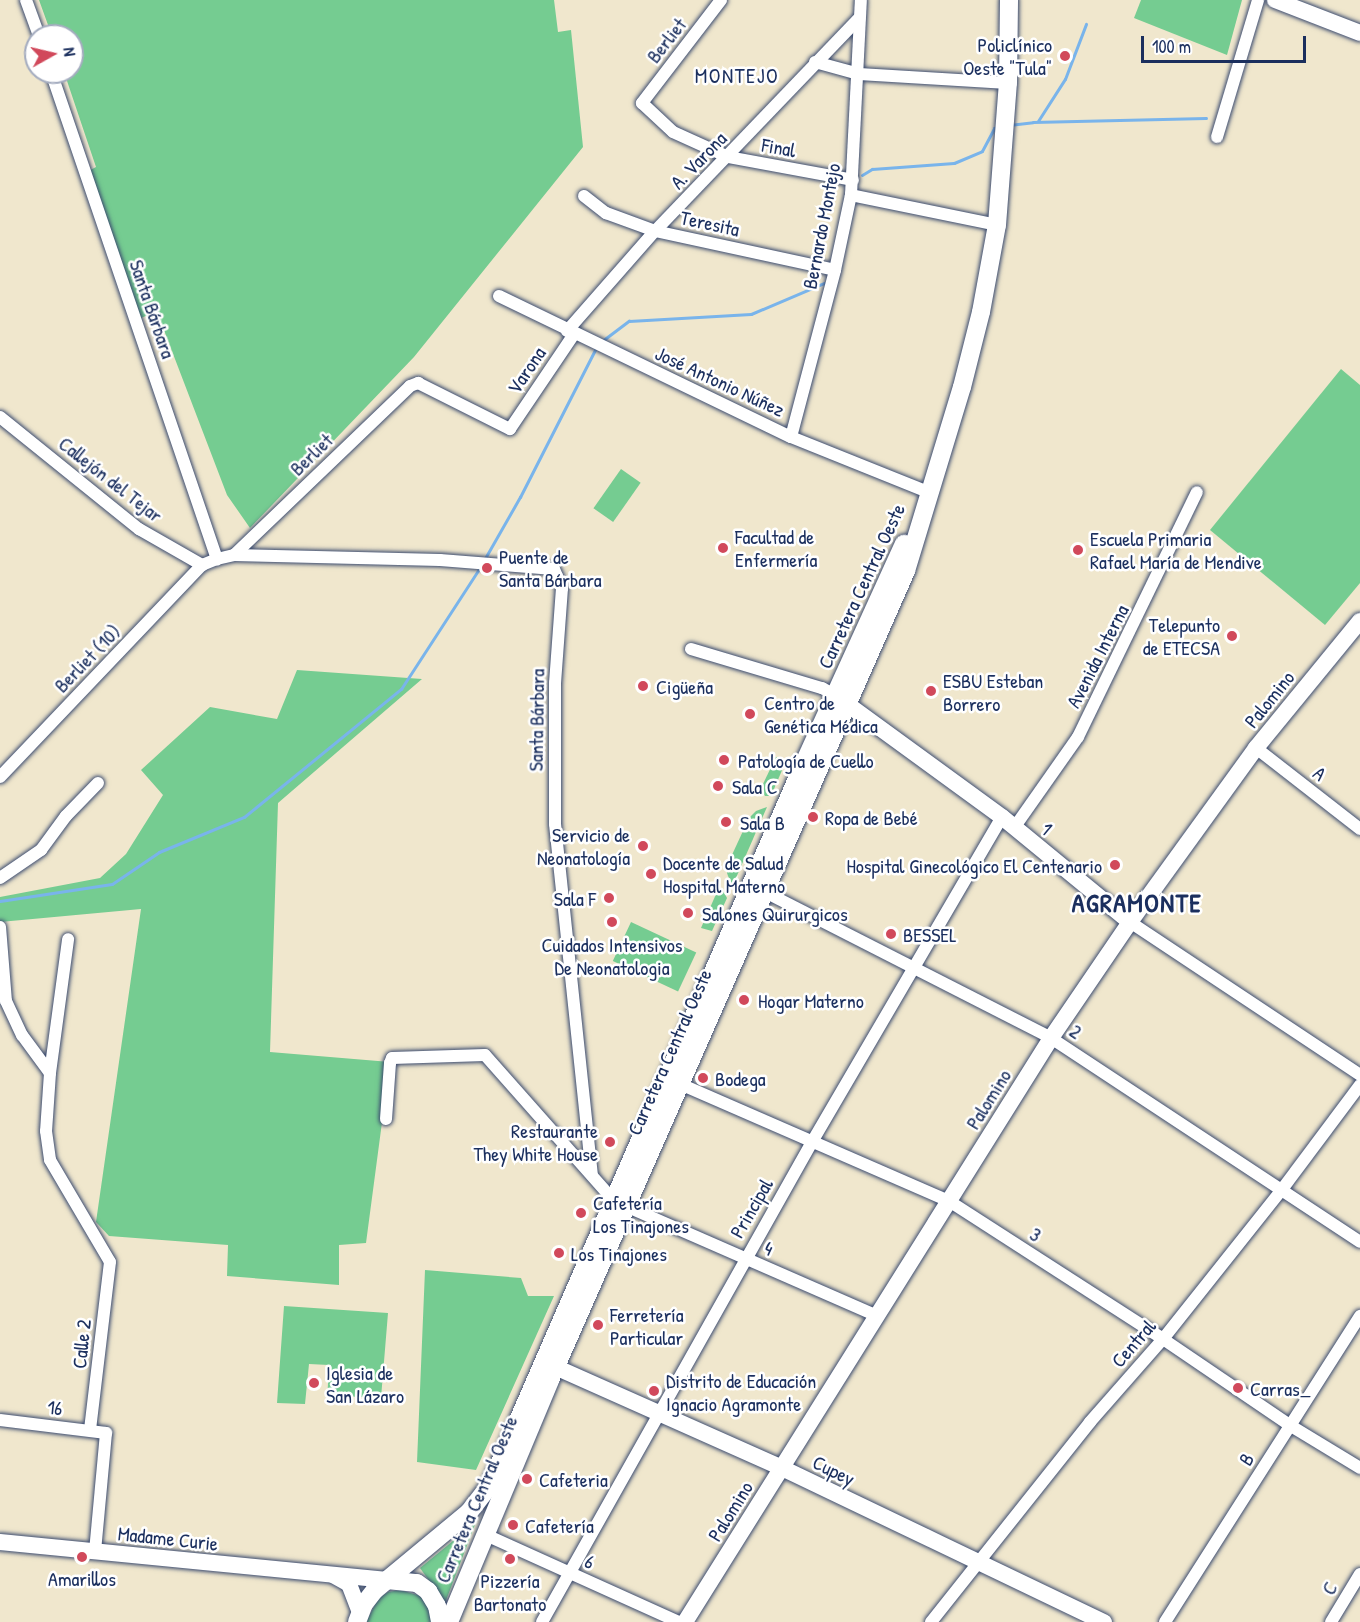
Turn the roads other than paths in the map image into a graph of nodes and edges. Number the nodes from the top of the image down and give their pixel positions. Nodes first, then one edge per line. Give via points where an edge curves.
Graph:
1 (26, 0) edge
2 (721, 0) edge
3 (861, 0) edge
4 (1009, 0) edge
5 (1257, 0) edge
6 (1275, 0) edge
7 (859, 18) junction
8 (35, 24) edge
9 (1360, 33) edge
10 (815, 62) junction
11 (859, 74) junction
12 (1008, 83) junction
13 (55, 84) edge
14 (642, 103) joint
15 (1217, 137) dead end
16 (728, 157) junction
17 (853, 180) junction
18 (851, 195) junction
19 (584, 196) dead end
20 (997, 225) junction
21 (655, 231) junction
22 (835, 270) junction
23 (499, 296) dead end
24 (570, 332) junction
25 (418, 383) joint
26 (0, 417) edge
27 (791, 437) junction
28 (1197, 492) dead end
29 (927, 496) junction
30 (234, 555) junction
31 (217, 559) junction
32 (202, 565) junction
33 (1360, 621) edge
34 (691, 649) dead end
35 (840, 698) junction
36 (1256, 748) junction
37 (0, 777) edge
38 (98, 783) dead end
39 (1008, 823) junction
40 (1360, 829) edge
41 (0, 878) edge
42 (757, 888) junction
43 (1130, 922) junction
44 (0, 927) edge
45 (68, 939) dead end
46 (914, 966) junction
47 (1051, 1038) junction
48 (50, 1073) junction
49 (1360, 1076) edge
50 (673, 1081) junction
51 (1360, 1085) edge
52 (386, 1119) dead end
53 (812, 1142) junction
54 (592, 1175) junction
55 (1280, 1192) junction
56 (949, 1201) junction
57 (620, 1204) junction
58 (1360, 1242) edge
59 (745, 1258) junction
60 (877, 1316) junction
61 (1360, 1316) edge
62 (1162, 1339) junction
63 (550, 1364) junction
64 (658, 1411) junction
65 (0, 1420) edge
66 (1291, 1426) junction
67 (90, 1430) junction
68 (782, 1468) junction
69 (1360, 1468) edge
70 (486, 1535) junction
71 (0, 1542) edge
72 (95, 1552) junction
73 (409, 1563) junction
74 (977, 1564) junction
75 (569, 1574) junction
76 (1360, 1574) edge
77 (333, 1575) junction
78 (387, 1580) junction
79 (428, 1590) junction
80 (358, 1617) edge
81 (440, 1622) edge
82 (449, 1622) edge
83 (542, 1622) edge
84 (679, 1622) edge
85 (685, 1622) edge
86 (931, 1622) edge
87 (1104, 1622) edge
88 (1166, 1622) edge
89 (1331, 1622) edge

1 - 8 street
2 - 14 street, Berliet
3 - 7 street, Bernardo Montejo
4 - 12 main road, Carretera Central Oeste
5 - 15 street
6 - 9 street
7 - 10 street, A. Varona
7 - 11 street, Bernardo Montejo
10 - 11 street
10 - 16 street, A. Varona
11 - 12 street
11 - 17 street, Bernardo Montejo
12 - 20 main road, Carretera Central Oeste
13 - 31 street, Santa Bárbara
14 - 16 street, Final via 673,132
16 - 17 street, Final
16 - 21 street, A. Varona
17 - 18 street, Bernardo Montejo
18 - 20 street
18 - 22 street, Bernardo Montejo
19 - 21 street, Teresita via 606,213
20 - 29 main road, Carretera Central Oeste via 965,376
21 - 22 street, Teresita
21 - 24 street, A. Varona
22 - 27 street, Bernardo Montejo
23 - 24 street, José Antonio Núñez
24 - 25 street, Varona via 510,429
24 - 27 street, José Antonio Núñez
25 - 30 street, Berliet via 410,386
26 - 32 street, Callejón del Tejar via 139,529
27 - 29 street, José Antonio Núñez
28 - 39 street, Avenida Interna via 1078,737
29 - 35 main road, Carretera Central Oeste
30 - 31 street, Santa Bárbara
30 - 54 street, Santa Bárbara via 554,569 562,588 555,683 555,824
31 - 32 street, Santa Bárbara
32 - 37 street, Berliet (10)
33 - 36 street, Palomino
34 - 35 street, 1 via 822,688
35 - 39 street, 1
35 - 42 main road, Carretera Central Oeste
36 - 40 street, A
36 - 43 street, Palomino
38 - 41 street via 40,850
39 - 43 street, 1
39 - 46 street, Principal
42 - 46 street, 2
42 - 50 main road, Carretera Central Oeste
43 - 47 street, Palomino
43 - 49 street, 1
44 - 48 street via 6,1001 22,1035
45 - 48 street
46 - 47 street, 2
46 - 53 street, Principal
47 - 55 street, 2
47 - 56 street, Palomino
48 - 67 street, Calle 2 via 46,1131 50,1160 110,1262
50 - 53 street, 3
50 - 57 main road, Carretera Central Oeste
51 - 55 street, Central
52 - 54 street via 392,1058 484,1055
53 - 56 street, 3
53 - 59 street, Principal
54 - 57 street
55 - 58 street, 2
55 - 62 street, Central
56 - 60 street, Palomino
56 - 62 street, 3
57 - 59 street, 4
57 - 63 main road, Carretera Central Oeste
59 - 60 street, 4
59 - 64 street, Principal
60 - 68 street, Palomino
61 - 66 street, B
62 - 66 street, 3
62 - 74 street, Central
63 - 64 street, Cupey
63 - 70 main road, Carretera Central Oeste
63 - 73 main road, Carretera Central Oeste via 480,1500
64 - 68 street, Cupey
64 - 75 street, Principal
65 - 67 street, 16
66 - 69 street, 3
66 - 88 street, B
67 - 72 street, 16 via 106,1433
68 - 74 street, Cupey
68 - 85 street, Palomino
70 - 75 street, 6
70 - 82 main road, Carretera Central Oeste
71 - 72 street, Madame Curie
72 - 77 street, Madame Curie
73 - 78 main road, Carretera Central Oeste
73 - 79 main road
74 - 86 street, Central
74 - 87 street, Cupey
75 - 83 street, Principal
75 - 84 street, 6
76 - 89 street, C
77 - 78 street, Madame Curie
77 - 80 street via 349,1584
78 - 79 main road via 417,1583
78 - 80 main road, Carretera Central Oeste via 375,1590
79 - 81 main road

